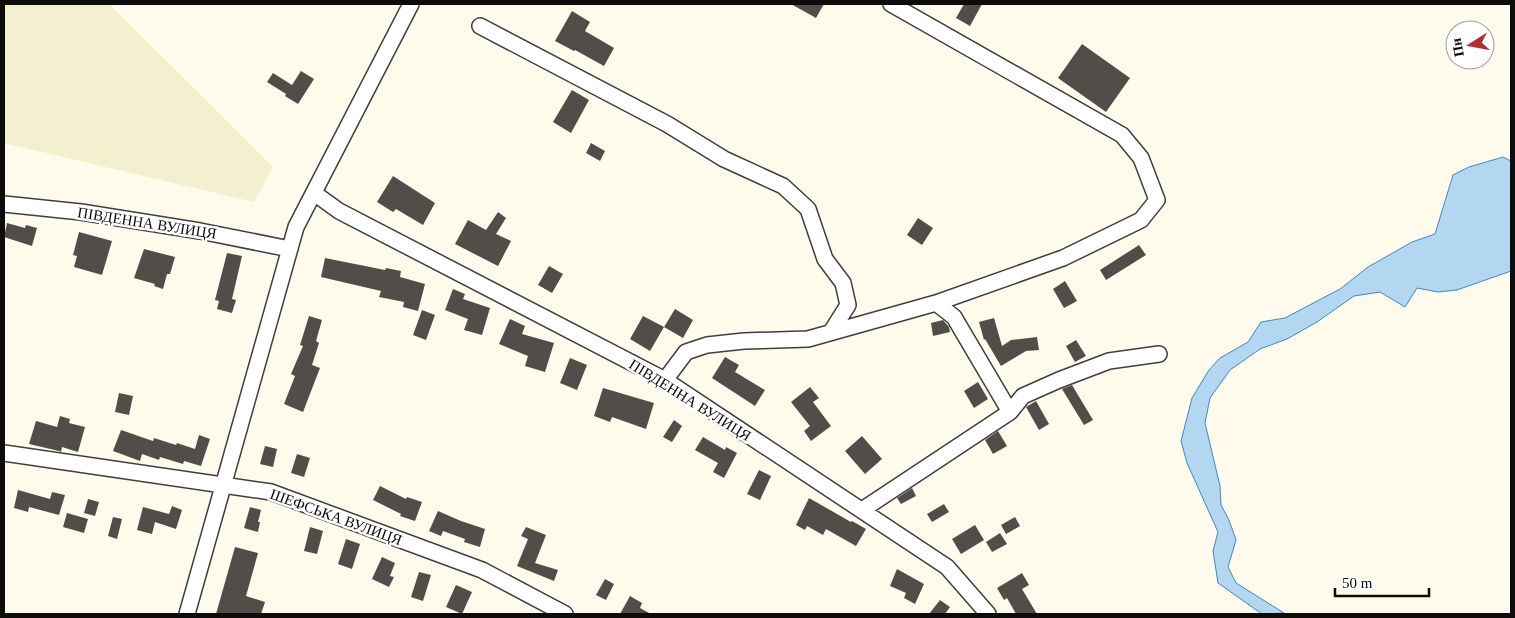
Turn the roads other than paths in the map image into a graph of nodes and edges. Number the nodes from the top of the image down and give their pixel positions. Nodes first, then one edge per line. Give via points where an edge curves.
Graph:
1 (411, 4) edge
2 (891, 4) edge
3 (480, 26) dead end
4 (314, 193) junction
5 (4, 204) edge
6 (290, 249) junction
7 (936, 303) junction
8 (831, 332) junction
9 (1160, 354) dead end
10 (664, 380) junction
11 (1010, 412) junction
12 (4, 453) edge
13 (224, 486) junction
14 (862, 510) junction
15 (187, 614) edge
16 (566, 614) edge
17 (988, 614) edge

1 - 4 street
2 - 7 street via 1122,135 1141,158 1157,200 1141,220 1062,258
3 - 8 street via 667,124 724,160 783,186 808,209 825,259 843,284 848,305
4 - 6 street via 296,227
4 - 10 street, ПІВДЕННА ВУЛИЦЯ via 339,211
5 - 6 street, ПІВДЕННА ВУЛИЦЯ via 82,212
6 - 13 street
7 - 8 street
7 - 11 street via 954,317
8 - 10 street via 808,339 706,345 686,352
9 - 11 street via 1109,361 1059,380 1023,396
10 - 14 street, ПІВДЕННА ВУЛИЦЯ
11 - 14 street
12 - 13 street, ШЕФСЬКА ВУЛИЦЯ
13 - 15 street
13 - 16 street, ШЕФСЬКА ВУЛИЦЯ via 272,492 482,570
14 - 17 street, ПІВДЕННА ВУЛИЦЯ via 947,567

